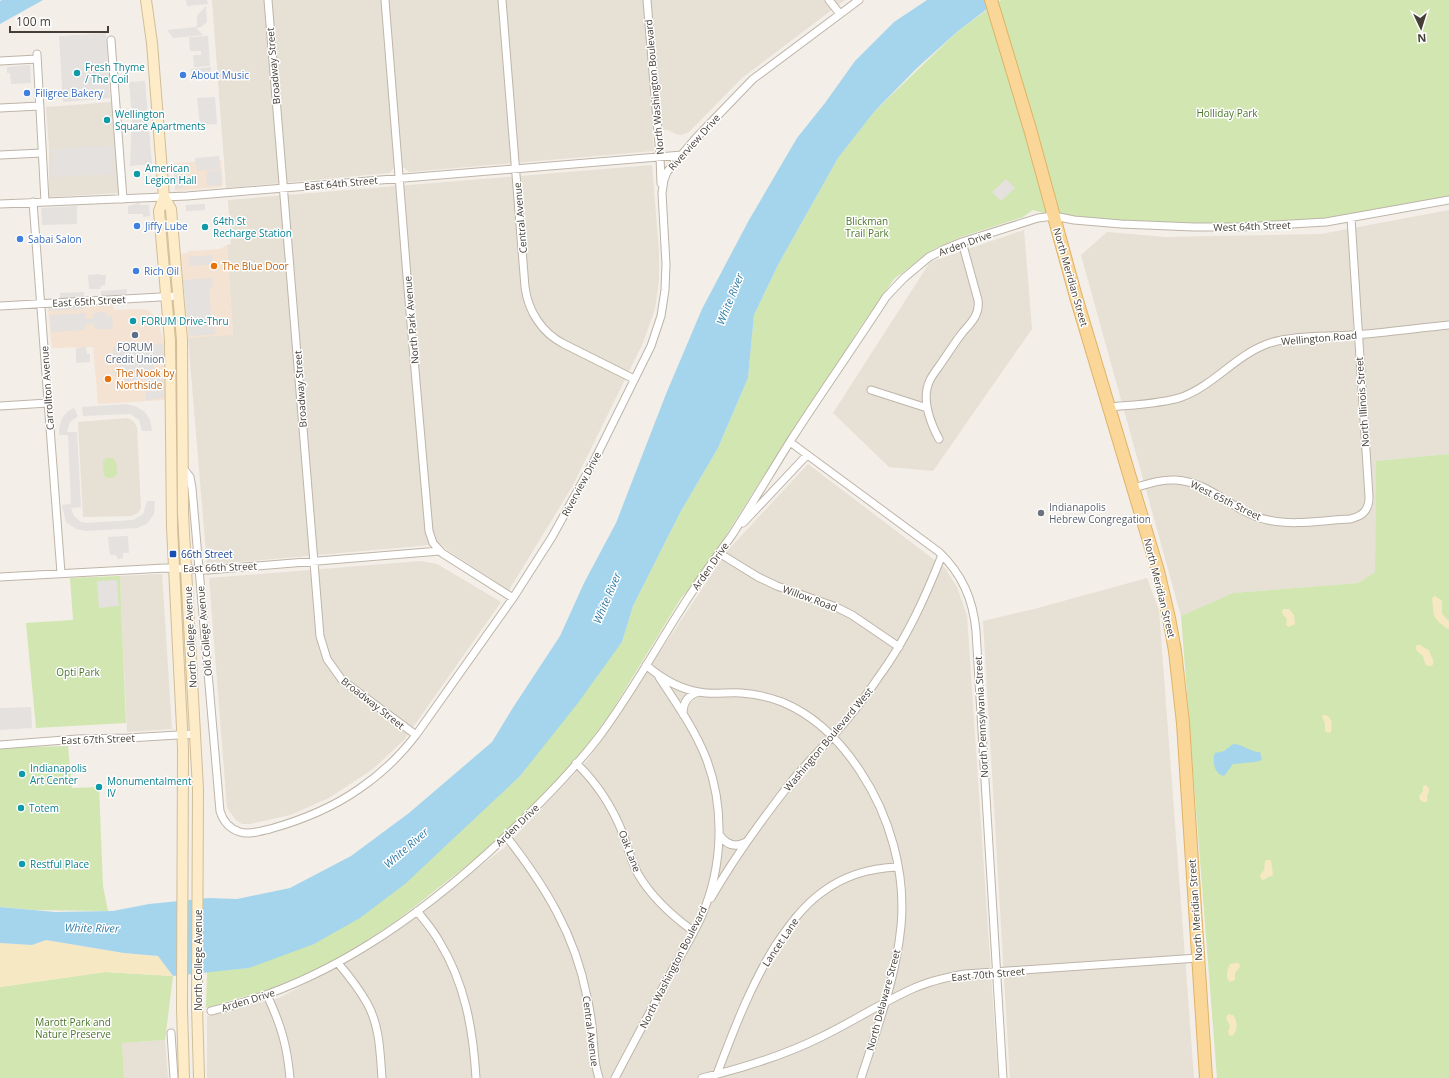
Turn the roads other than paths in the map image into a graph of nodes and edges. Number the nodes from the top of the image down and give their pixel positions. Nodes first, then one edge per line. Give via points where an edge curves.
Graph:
1 (146, 0) edge
2 (268, 0) edge
3 (385, 0) edge
4 (502, 0) edge
5 (647, 0) edge
6 (829, 0) edge
7 (859, 0) edge
8 (991, 0) edge
9 (840, 14) junction
10 (110, 40) dead end
11 (0, 61) edge
12 (40, 106) junction
13 (0, 108) edge
14 (42, 153) junction
15 (0, 155) edge
16 (682, 155) junction
17 (660, 156) junction
18 (516, 168) junction
19 (399, 178) junction
20 (283, 188) junction
21 (164, 197) junction
22 (662, 198) junction
23 (122, 199) junction
24 (1449, 200) edge
25 (33, 202) junction
26 (45, 202) junction
27 (0, 204) edge
28 (1054, 216) junction
29 (1351, 218) junction
30 (962, 242) junction
31 (178, 296) junction
32 (166, 297) junction
33 (41, 304) junction
34 (0, 306) edge
35 (1449, 325) edge
36 (1358, 334) junction
37 (634, 379) junction
38 (871, 390) dead end
39 (48, 403) junction
40 (0, 406) edge
41 (1110, 407) junction
42 (927, 408) junction
43 (939, 439) dead end
44 (790, 442) junction
45 (807, 455) junction
46 (182, 468) junction
47 (1134, 488) junction
48 (1365, 512) joint
49 (732, 534) junction
50 (440, 551) junction
51 (719, 553) junction
52 (942, 555) junction
53 (313, 561) junction
54 (174, 569) junction
55 (186, 569) junction
56 (199, 570) junction
57 (61, 573) junction
58 (0, 577) edge
59 (513, 598) junction
60 (899, 647) junction
61 (646, 665) junction
62 (657, 675) junction
63 (699, 692) junction
64 (683, 714) junction
65 (182, 734) junction
66 (195, 734) junction
67 (416, 736) junction
68 (832, 736) junction
69 (0, 744) edge
70 (215, 760) joint
71 (576, 763) junction
72 (719, 834) junction
73 (506, 836) junction
74 (746, 842) junction
75 (898, 867) junction
76 (417, 911) junction
77 (702, 916) junction
78 (693, 931) junction
79 (1198, 958) junction
80 (338, 963) junction
81 (997, 973) junction
82 (267, 995) junction
83 (885, 1004) junction
84 (211, 1011) dead end
85 (171, 1033) dead end
86 (718, 1074) junction
87 (174, 1078) edge
88 (184, 1078) edge
89 (199, 1078) edge
90 (290, 1078) edge
91 (382, 1078) edge
92 (476, 1078) edge
93 (599, 1078) edge
94 (615, 1078) edge
95 (702, 1078) edge
96 (861, 1078) edge
97 (1003, 1078) edge
98 (1206, 1078) edge

1 - 21 main road, North College Avenue via 152,43
2 - 20 street, Broadway Street
3 - 19 street, North Park Avenue
4 - 18 street, Central Avenue
5 - 17 street, North Washington Boulevard
6 - 9 street
7 - 9 street, Riverview Drive
8 - 28 main road, North Meridian Street
9 - 16 street, Riverview Drive via 753,79
10 - 23 street
11 - 12 street via 37,57
12 - 13 street
12 - 14 street
14 - 15 street
14 - 26 street
16 - 17 street, East 64th Street
16 - 22 street, Riverview Drive via 666,176
17 - 18 street, East 64th Street
17 - 22 street, North Washington Boulevard
18 - 19 street, East 64th Street
18 - 37 street, Central Avenue via 526,293 536,318 547,332 561,343
19 - 20 street, East 64th Street
19 - 50 street, North Park Avenue via 428,526 432,540
20 - 21 street, East 64th Street
20 - 53 street, Broadway Street
21 - 23 street, East 64th Street
21 - 31 main road, North College Avenue via 171,209
21 - 32 main road, North College Avenue via 160,211
22 - 37 street, Riverview Drive via 665,296 655,337
23 - 26 street, East 64th Street
24 - 29 street, West 64th Street
25 - 26 street, East 64th Street
25 - 27 street, East 64th Street
25 - 33 street, Carrollton Avenue
28 - 29 street, West 64th Street via 1113,224 1194,227 1308,224
28 - 30 street, Arden Drive via 1038,218
28 - 41 main road, North Meridian Street
29 - 36 street, North Illinois Street
30 - 42 street via 978,300 978,312 930,380 926,392
30 - 44 street, Arden Drive via 921,262 892,290
31 - 32 street, East 65th Street
31 - 46 main road, North College Avenue via 182,354
32 - 33 street, East 65th Street
32 - 54 main road, North College Avenue via 171,375
33 - 34 street, East 65th Street
33 - 39 street, Carrollton Avenue
35 - 36 street, Wellington Road
36 - 41 street, Wellington Road via 1297,338 1268,344 1243,356 1182,397
36 - 48 street, North Illinois Street via 1368,497
37 - 59 street, Riverview Drive via 580,487
38 - 42 street
39 - 40 street
39 - 57 street, Carrollton Avenue
41 - 47 main road, North Meridian Street
42 - 43 street
44 - 45 street, North Pennsylvania Street
44 - 49 street, Arden Drive
45 - 49 street, Arden Drive
45 - 52 street, North Pennsylvania Street
46 - 55 main road, North College Avenue
46 - 56 street, Old College Avenue via 190,477
47 - 48 street, West 65th Street via 1162,480 1190,482 1247,513 1285,523 1350,519
47 - 79 main road, North Meridian Street via 1169,618 1177,665
49 - 51 street, Arden Drive
50 - 53 street, East 66th Street
50 - 59 street, North Park Avenue
51 - 60 street, Willow Road via 777,586 852,615
51 - 61 street, Arden Drive
52 - 60 street, Washington Boulevard West
52 - 81 street, North Pennsylvania Street via 958,573 970,598 975,621
53 - 56 street, East 66th Street
53 - 67 street, Broadway Street via 320,636 331,666 352,689
54 - 55 street, East 66th Street
54 - 57 street, East 66th Street
54 - 65 main road, North College Avenue
55 - 56 street, East 66th Street
55 - 66 main road, North College Avenue
56 - 70 street, Old College Avenue
57 - 58 street, East 66th Street
59 - 67 street, Riverview Drive
60 - 68 street, Washington Boulevard West via 879,678
61 - 62 street, North Delaware Street
61 - 71 street, Arden Drive via 598,737
62 - 63 street, North Delaware Street via 676,685
62 - 64 street, North Washington Boulevard
63 - 64 street via 686,700
63 - 68 street, North Delaware Street via 741,693 767,697 798,710
64 - 72 street, North Washington Boulevard via 698,739 711,773 717,800
65 - 66 street, East 67th Street
65 - 69 street, East 67th Street
65 - 88 main road, North College Avenue
66 - 89 main road, North College Avenue via 198,789
67 - 70 street, Riverview Drive via 383,771 349,796 305,818 253,833 234,830 222,816
68 - 74 street, Washington Boulevard West via 793,780
68 - 75 street, North Delaware Street via 855,764 874,795 887,824
71 - 73 street, Arden Drive
71 - 78 street, Oak Lane via 591,778 610,806 645,885 662,906
72 - 74 street via 730,845 736,846
72 - 77 street, North Washington Boulevard via 717,861
73 - 76 street, Arden Drive via 463,875
73 - 93 street, Central Avenue via 541,883 571,941 592,1020
74 - 77 street, Washington Boulevard West
75 - 83 street, North Delaware Street via 901,926
75 - 86 street, Lancet Lane via 874,869 849,877 822,892 802,910 781,938 755,981
76 - 80 street, Arden Drive via 366,947
76 - 92 street via 447,955 462,990 473,1037
77 - 78 street, North Washington Boulevard
78 - 94 street, North Washington Boulevard
79 - 81 street, East 70th Street
79 - 98 main road, North Meridian Street
80 - 82 street, Arden Drive
80 - 91 street via 362,995 374,1017
81 - 83 street, East 70th Street via 966,974 939,980 913,988
81 - 97 street, North Pennsylvania Street
82 - 84 street, Arden Drive
82 - 90 street via 284,1038
83 - 86 street, East 70th Street via 806,1044 755,1064
83 - 96 street, North Delaware Street
85 - 87 street
86 - 95 street, East 70th Street

